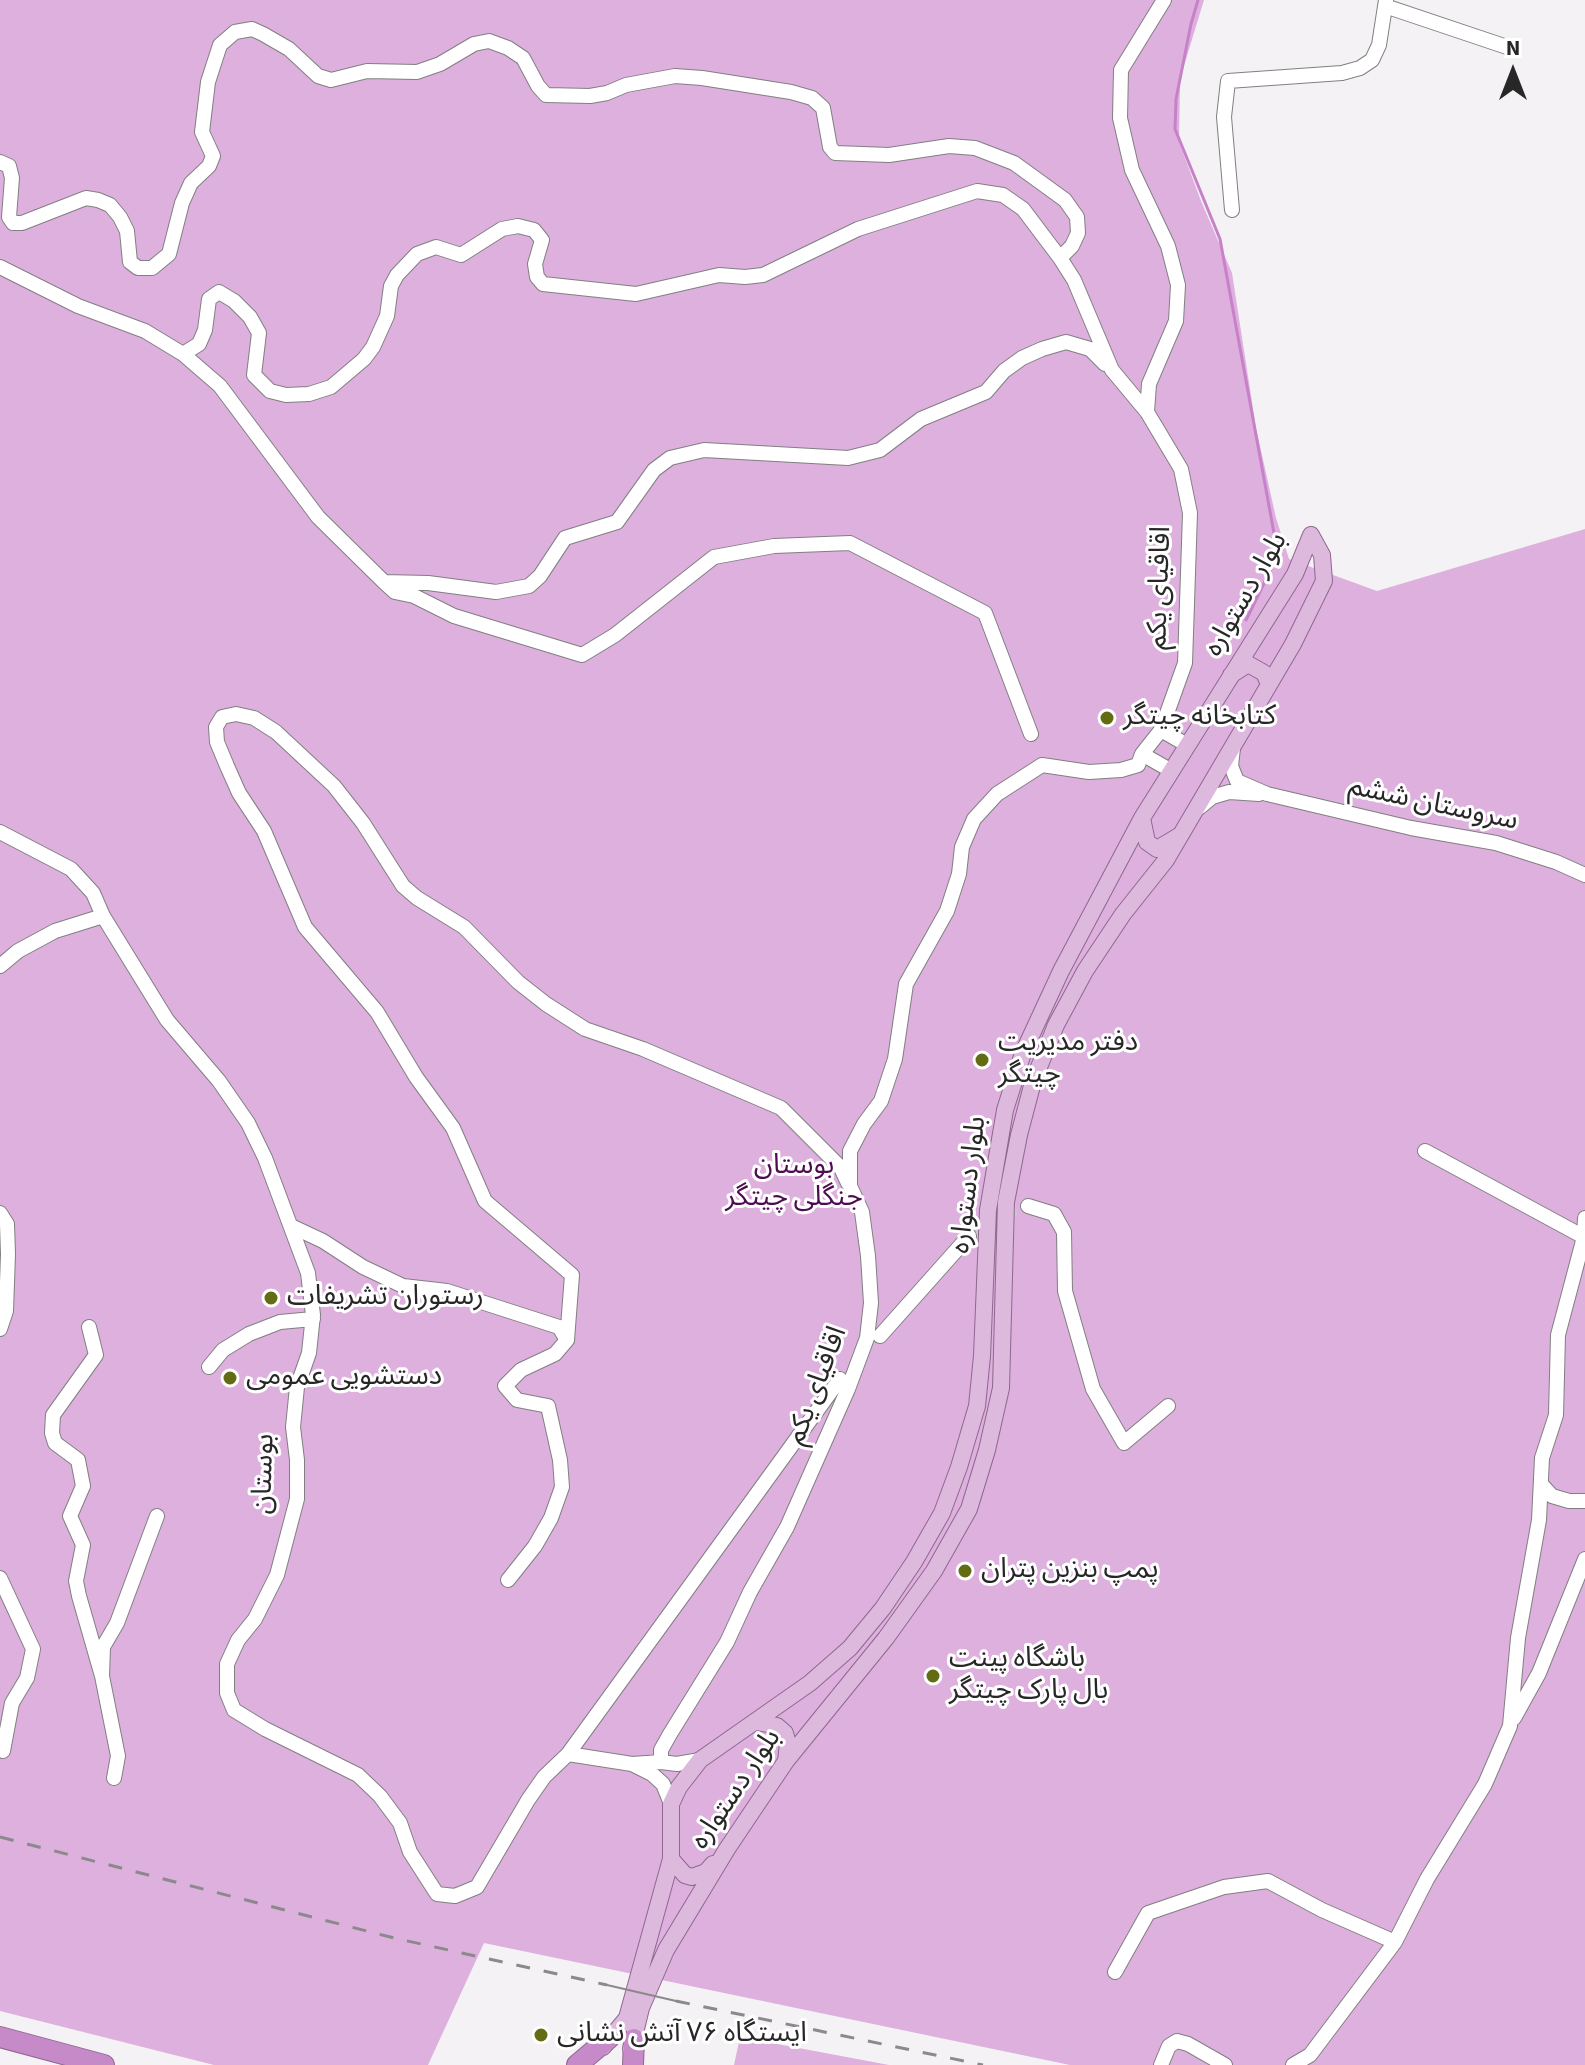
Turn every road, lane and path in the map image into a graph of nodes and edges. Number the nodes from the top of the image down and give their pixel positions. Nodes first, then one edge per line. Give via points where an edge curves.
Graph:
1 (1164, 0) edge
2 (1386, 3) edge
3 (1510, 48) dead end
4 (0, 162) edge
5 (1232, 210) dead end
6 (1060, 258) junction
7 (0, 267) edge
8 (183, 354) junction
9 (1112, 370) junction
10 (1147, 412) junction
11 (384, 582) junction
12 (1230, 675) junction
13 (1269, 684) junction
14 (1161, 730) junction
15 (1031, 734) dead end
16 (1233, 744) junction
17 (1187, 745) junction
18 (1142, 754) junction
19 (1170, 770) junction
20 (1267, 794) junction
21 (1191, 814) junction
22 (1142, 818) junction
23 (0, 832) edge
24 (1181, 835) junction
25 (1585, 875) edge
26 (103, 916) junction
27 (0, 966) edge
28 (1425, 1151) dead end
29 (850, 1186) junction
30 (1028, 1206) dead end
31 (0, 1213) edge
32 (1585, 1218) edge
33 (291, 1226) junction
34 (969, 1236) tunnel mouth
35 (1584, 1237) edge
36 (313, 1319) junction
37 (89, 1327) dead end
38 (0, 1329) edge
39 (880, 1336) dead end
40 (567, 1340) junction
41 (209, 1367) dead end
42 (840, 1379) dead end
43 (1168, 1406) dead end
44 (1541, 1484) junction
45 (1585, 1501) edge
46 (157, 1516) dead end
47 (1585, 1559) edge
48 (0, 1578) edge
49 (508, 1580) dead end
50 (102, 1676) junction
51 (757, 1722) junction
52 (1510, 1726) junction
53 (3, 1751) dead end
54 (568, 1754) junction
55 (700, 1760) junction
56 (786, 1761) junction
57 (661, 1762) junction
58 (632, 1764) junction
59 (114, 1778) dead end
60 (671, 1804) junction
61 (727, 1849) junction
62 (671, 1859) junction
63 (1395, 1942) junction
64 (1115, 1972) dead end
65 (634, 2013) junction
66 (0, 2037) edge
67 (609, 2038) junction
68 (634, 2039) junction
69 (104, 2065) edge
70 (577, 2065) edge
71 (588, 2065) edge
72 (626, 2065) edge
73 (633, 2065) edge
74 (1161, 2065) edge
75 (1225, 2065) edge
76 (1293, 2065) edge

1 - 10 street via 1121,70 1120,118 1132,170 1168,246 1178,285 1176,321 1149,384
2 - 3 street
2 - 5 street via 1379,45 1372,60 1360,68 1228,81 1224,117
4 - 6 street via 9,166 12,178 13,223 86,198 98,200 120,217 130,262 152,268 169,254 182,203 213,156 202,132 208,82 220,45 235,32 252,29 263,34 331,80 367,71 417,72 489,41 523,58 546,95 590,96 675,76 702,78 812,98 823,108 835,153 889,155 949,146 997,155 1049,187 1077,217 1078,233
6 - 8 street via 1023,209 1003,195 977,191 858,229 763,275 719,275 636,294 543,284 535,264 542,240 534,230 518,226 502,229 461,255 436,247 417,254 391,286 387,316 373,347 331,387 309,394 270,391 254,375 259,333 250,317 219,292 209,299 199,344
6 - 9 street
7 - 8 street via 78,306 145,331
8 - 11 street via 220,386 318,517
9 - 10 street, اقاقیای یکم
9 - 11 street via 1090,349 1066,342 1022,358 986,392 921,419 880,450 848,458 704,450 670,458 654,470 617,522 565,538 540,576 513,591
10 - 14 street, اقاقیای یکم via 1181,469 1190,513 1185,663
11 - 15 street via 395,592 454,616 582,655 714,557 774,546 850,543 985,613
12 - 13 main road via 1248,664 1264,673
12 - 13 main road, بلوار دستواره via 1295,574 1311,535 1322,555 1324,581
12 - 17 main road, بلوار دستواره
13 - 16 main road, بلوار دستواره
14 - 17 street
14 - 18 street, اقاقیای یکم
16 - 20 street via 1231,766 1237,781
16 - 21 main road, بلوار دستواره
17 - 19 main road, بلوار دستواره
18 - 19 street
18 - 29 street, اقاقیای یکم via 1138,765 1121,770 1089,772 1042,765 997,794 974,819 947,911 906,984 895,1059 881,1101 850,1151
19 - 22 main road, بلوار دستواره
20 - 21 street via 1229,792 1212,797
20 - 25 street, سروستان ششم via 1496,843
21 - 24 main road, بلوار دستواره
22 - 24 main road via 1147,842 1157,849
22 - 51 main road, بلوار دستواره via 1048,998 1005,1110 988,1210 977,1406 942,1513 883,1608 850,1648
23 - 26 street, بوستان via 71,869 93,893
24 - 56 main road, بلوار دستواره via 1085,971 1033,1082 1006,1202 1001,1388 969,1509 934,1571 886,1638
26 - 27 street via 55,931
26 - 33 street, بوستان via 167,1020 248,1123
28 - 35 street
29 - 40 street via 841,1168 781,1108 585,1029 546,1004 464,927 403,886 334,786 276,732 254,718 222,717 217,742 239,793 264,831 305,927 377,1012 453,1128 485,1201 572,1275
29 - 57 street, اقاقیای یکم via 862,1212 868,1256 867,1338 787,1527 727,1642 661,1750
30 - 43 street via 1054,1214 1064,1232 1065,1291 1093,1389 1124,1443
31 - 38 street via 7,1224 8,1254 6,1311
32 - 35 street
33 - 36 street, بوستان via 308,1273
33 - 40 street via 403,1286 447,1291 559,1327
34 - 39 street
35 - 44 street via 1558,1335 1556,1415 1542,1458
36 - 41 street via 280,1322 249,1334 223,1350
36 - 54 street, بوستان via 293,1427 297,1499 277,1575 227,1664 227,1693 234,1710 358,1775 400,1823 410,1852 437,1894 455,1896 477,1887 528,1800
37 - 50 street via 96,1355 53,1415 52,1433 55,1443 78,1460 83,1486 70,1516 83,1545 76,1581
40 - 49 street via 555,1354 521,1370 505,1386 517,1400 548,1406 562,1487 535,1546
42 - 54 street
44 - 45 street via 1552,1496
44 - 52 street
46 - 50 street via 103,1647
47 - 52 street via 1539,1673
48 - 53 street via 33,1649 27,1678 12,1703
50 - 59 street via 118,1756
51 - 55 main road, بلوار دستواره
51 - 56 main road via 785,1733
52 - 63 street via 1485,1784
54 - 58 street
55 - 57 street
55 - 60 main road, بلوار دستواره
56 - 61 main road, بلوار دستواره
57 - 58 street
58 - 60 street via 663,1784
60 - 62 main road, بلوار دستواره
61 - 62 main road via 706,1872 692,1877
61 - 65 main road, بلوار دستواره
62 - 65 main road, بلوار دستواره
63 - 64 street via 1268,1881 1224,1887 1148,1913
63 - 76 street via 1310,2055
65 - 67 main road
65 - 68 main road
66 - 69 highway
67 - 70 highway
67 - 71 main road
68 - 72 main road
68 - 73 highway
74 - 75 street via 1177,2041

